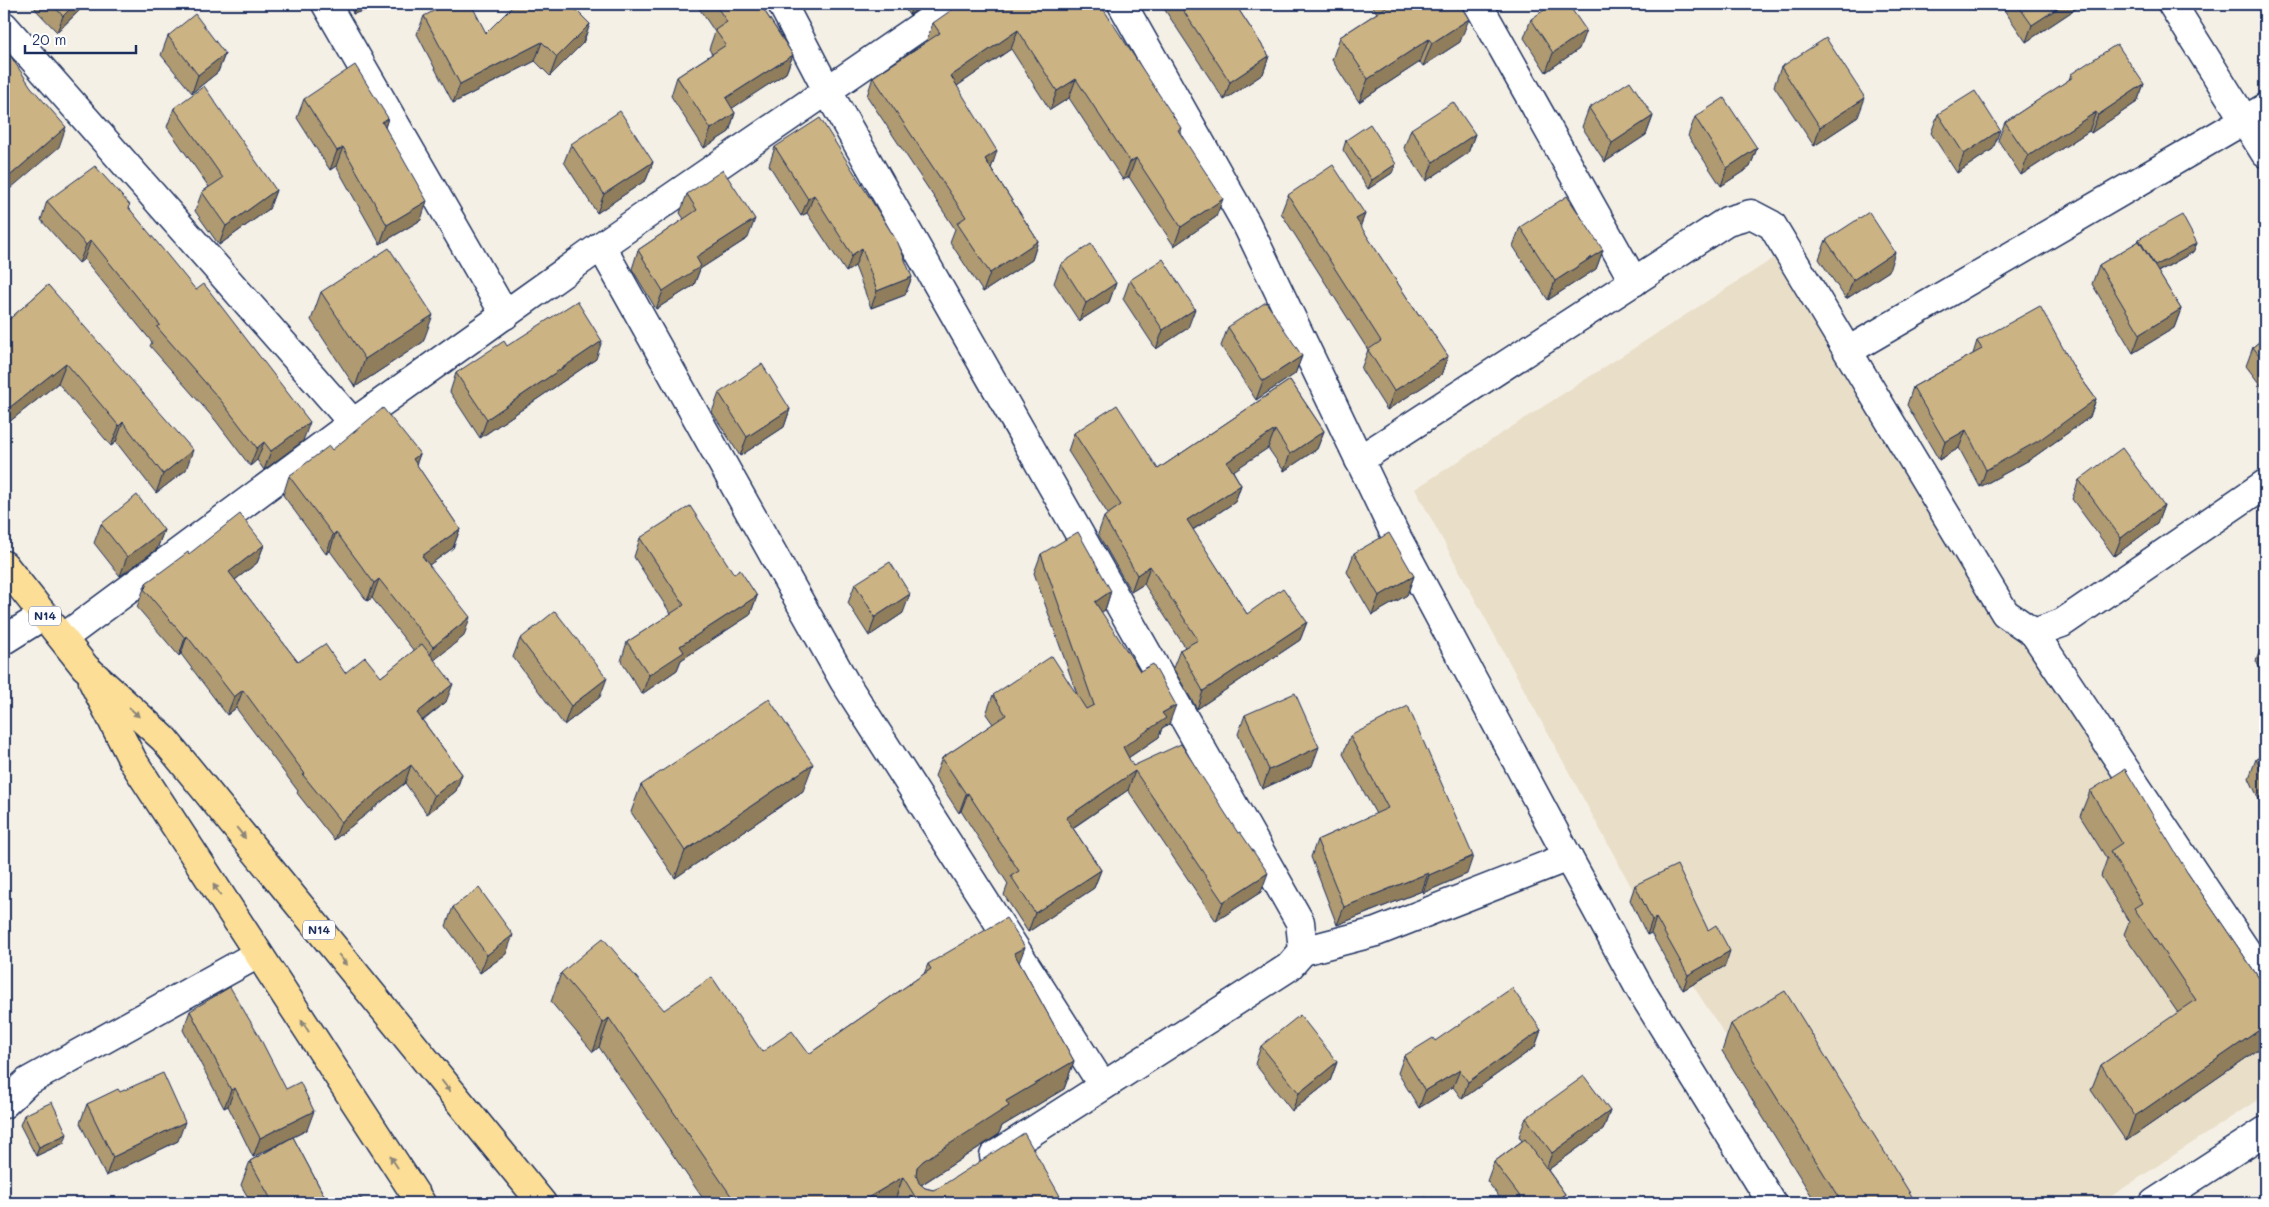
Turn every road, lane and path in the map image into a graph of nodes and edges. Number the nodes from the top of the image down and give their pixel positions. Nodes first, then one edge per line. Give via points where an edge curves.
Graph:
1 (326, 4) edge
2 (782, 4) edge
3 (953, 4) edge
4 (1122, 4) edge
5 (1478, 4) edge
6 (2172, 4) edge
7 (4, 26) edge
8 (827, 90) junction
9 (2255, 114) edge
10 (2265, 153) edge
11 (601, 246) junction
12 (1634, 282) junction
13 (505, 315) junction
14 (1848, 352) junction
15 (353, 423) junction
16 (1359, 460) junction
17 (2265, 484) edge
18 (4, 565) edge
19 (44, 615) junction
20 (2034, 633) junction
21 (63, 638) junction
22 (4, 640) edge
23 (85, 667) junction
24 (1568, 856) junction
25 (1303, 951) junction
26 (258, 954) junction
27 (2265, 979) edge
28 (1103, 1086) junction
29 (4, 1104) edge
30 (2265, 1131) edge
31 (971, 1171) edge
32 (421, 1203) edge
33 (542, 1203) edge
34 (1772, 1203) edge
35 (2154, 1203) edge

1 - 13 street
2 - 8 street
3 - 8 street
4 - 16 street via 1247,225
5 - 12 street
6 - 9 street
7 - 15 street
8 - 11 street
8 - 25 street via 1300,922
9 - 10 street
9 - 14 street
11 - 13 street
11 - 28 street via 844,681
12 - 14 street via 1727,221 1751,214 1772,225
12 - 16 street
13 - 15 street
14 - 20 street via 2006,613
15 - 21 street
16 - 24 street via 1393,530
17 - 20 street via 2062,623
18 - 19 main road, N14
19 - 21 main road, N14
19 - 22 street
20 - 27 street
21 - 23 main road, N14
26 -> 23 main road, N14 via 133,761
23 -> 33 main road, N14 via 164,739
24 - 25 street via 1376,932
24 - 34 street via 1640,989
25 - 28 street via 1289,967
26 - 29 street via 27,1082
32 -> 26 main road, N14
28 - 31 street
30 - 35 street

